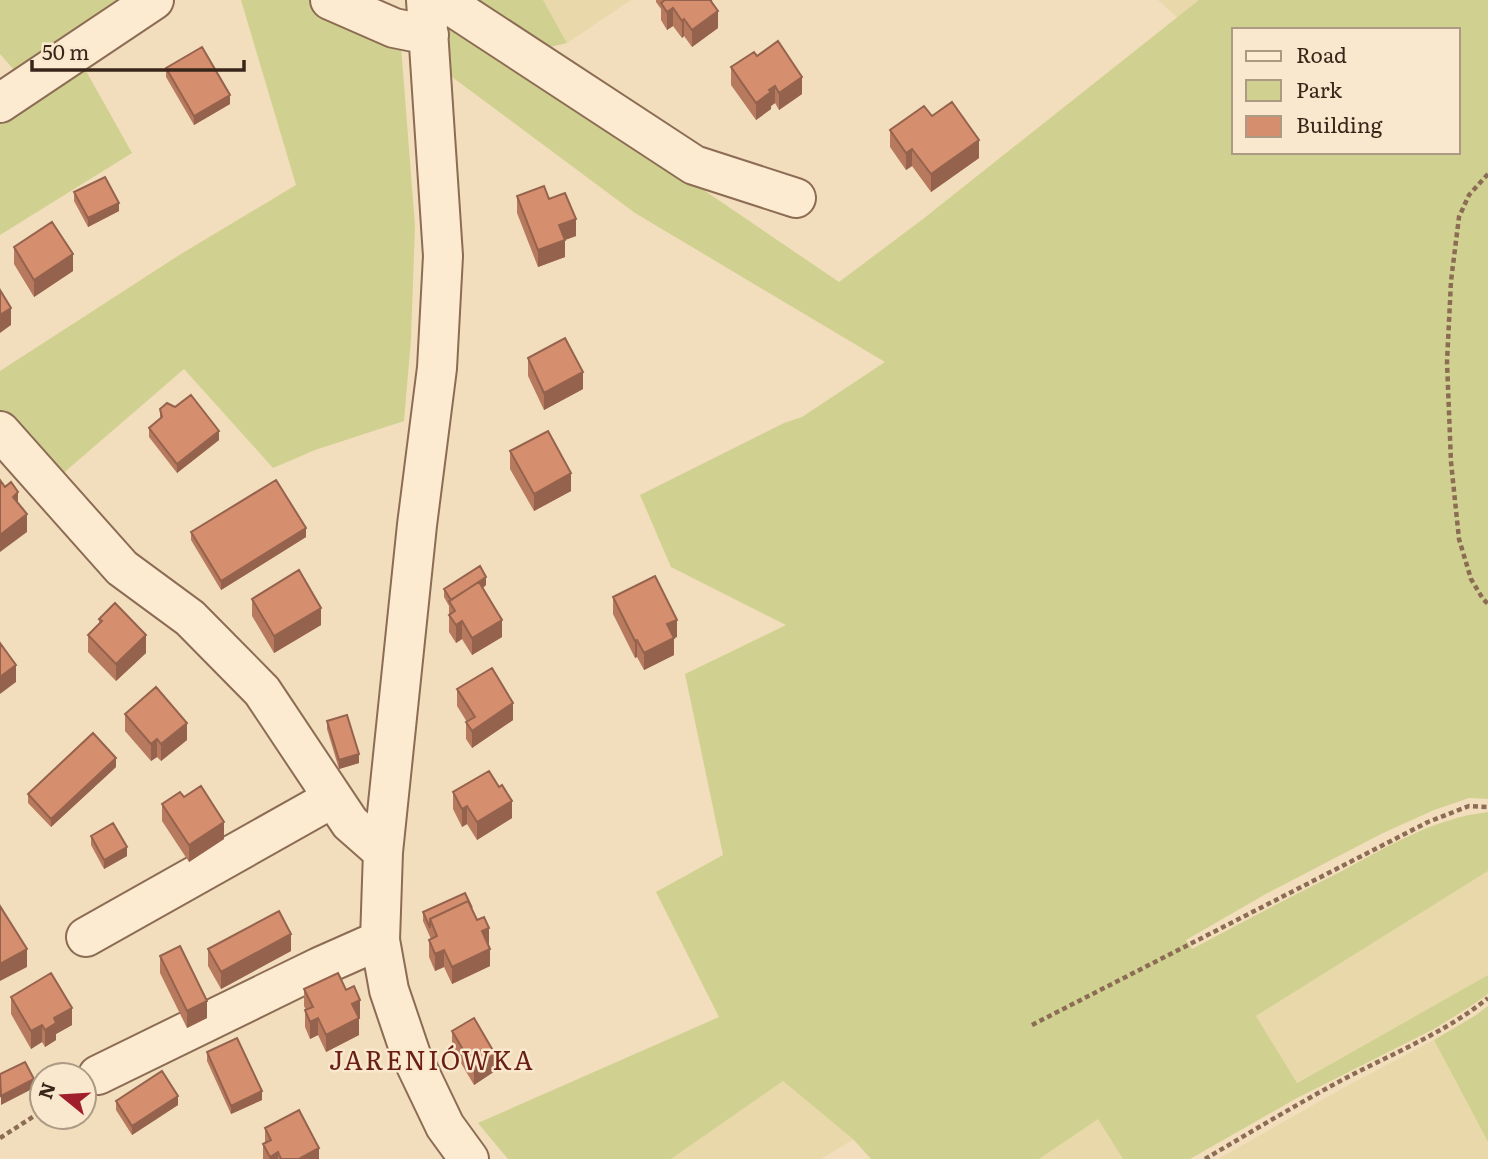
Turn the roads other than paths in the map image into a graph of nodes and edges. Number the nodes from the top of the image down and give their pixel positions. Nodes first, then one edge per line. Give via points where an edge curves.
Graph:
1 (154, 0) edge
2 (330, 0) edge
3 (432, 11) edge
4 (0, 103) edge
5 (796, 198) dead end
6 (0, 430) edge
7 (333, 798) junction
8 (383, 852) junction
9 (86, 937) dead end
10 (380, 940) junction
11 (98, 1075) dead end
12 (469, 1159) edge

1 - 4 street
2 - 3 street via 394,28
3 - 5 street via 694,165
3 - 8 street via 443,256 437,368
6 - 7 street via 122,568 190,618 262,691
7 - 8 street via 350,823
7 - 9 street
8 - 10 street
10 - 11 street
10 - 12 street via 389,990 411,1055 445,1126

